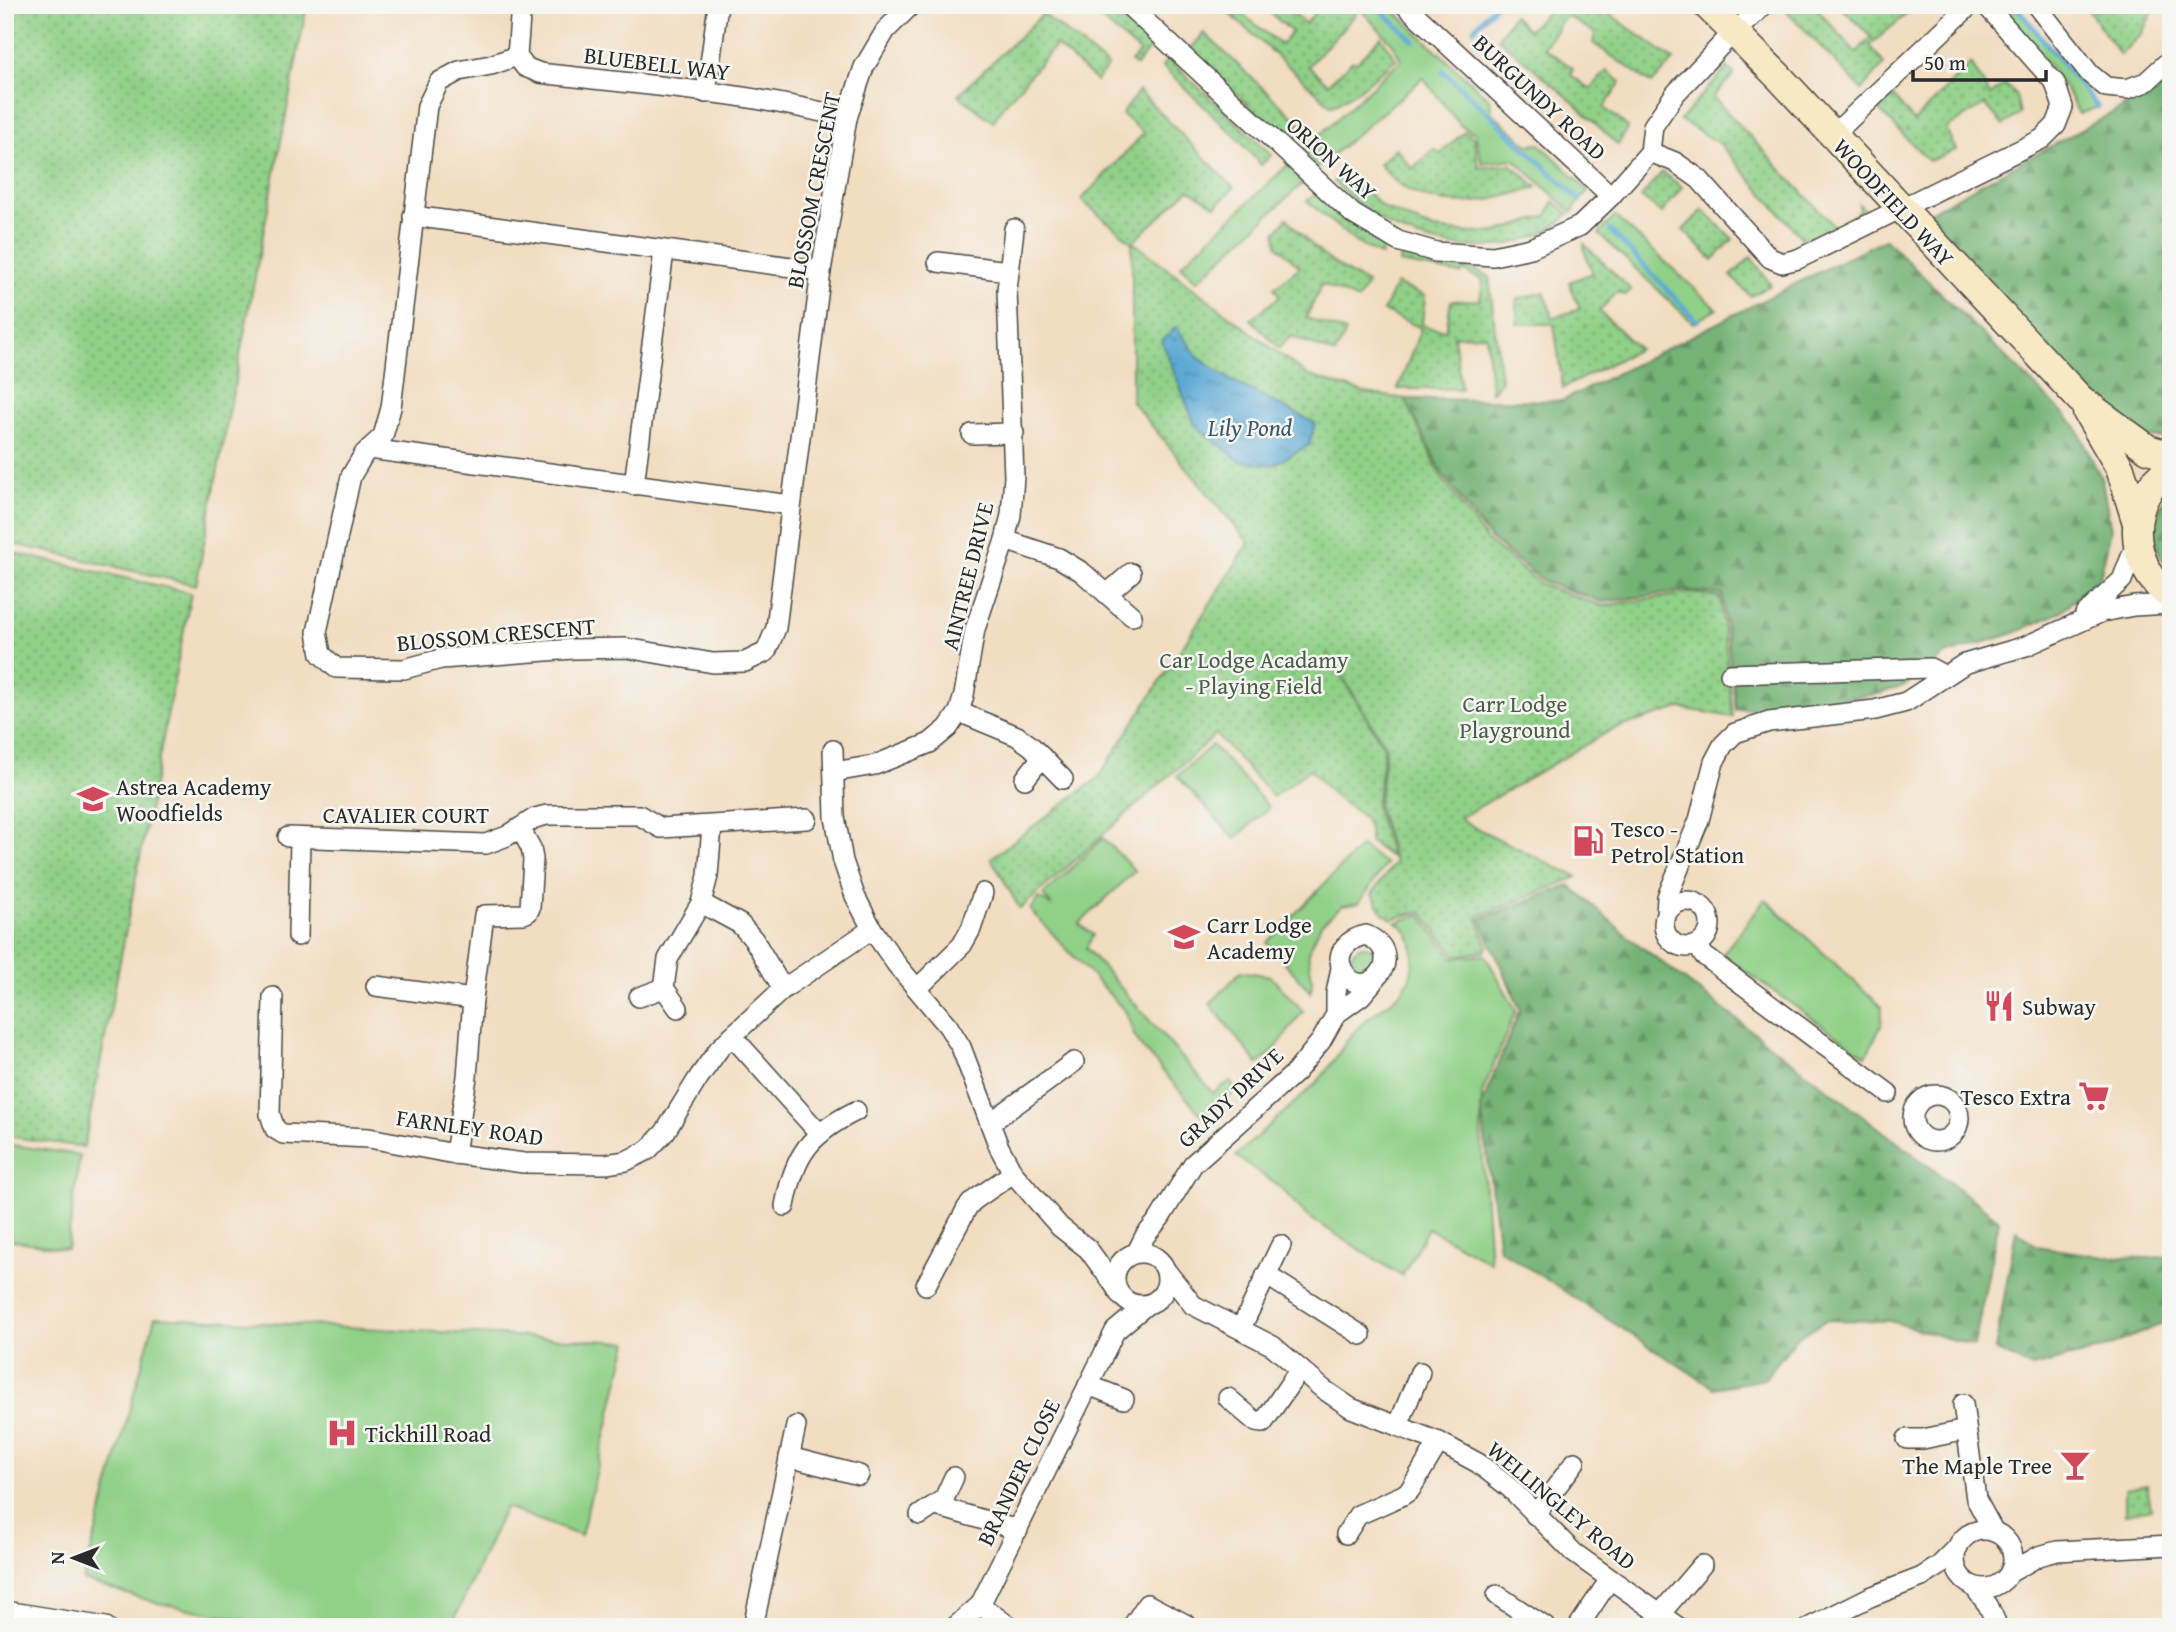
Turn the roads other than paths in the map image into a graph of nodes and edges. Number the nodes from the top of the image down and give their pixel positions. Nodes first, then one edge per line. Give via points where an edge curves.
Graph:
1 (521, 5) edge
2 (718, 5) edge
3 (911, 5) edge
4 (1128, 5) edge
5 (1405, 5) edge
6 (1707, 5) edge
7 (1764, 5) edge
8 (1970, 5) edge
9 (1986, 5) edge
10 (2036, 5) edge
11 (1736, 32) junction
12 (517, 56) junction
13 (2171, 59) edge
14 (706, 93) junction
15 (847, 117) junction
16 (1832, 136) junction
17 (1650, 152) junction
18 (1611, 196) junction
19 (1900, 208) junction
20 (414, 216) junction
21 (1014, 229) dead end
22 (664, 251) junction
23 (938, 262) dead end
24 (821, 271) junction
25 (1008, 271) junction
26 (2080, 399) junction
27 (1014, 433) junction
28 (972, 434) dead end
29 (369, 449) junction
30 (2171, 456) edge
31 (2171, 468) edge
32 (634, 485) junction
33 (790, 505) junction
34 (2136, 532) junction
35 (1005, 540) junction
36 (1131, 573) dead end
37 (1107, 594) junction
38 (2171, 596) edge
39 (2171, 604) edge
40 (1132, 616) dead end
41 (2068, 628) junction
42 (1730, 674) dead end
43 (1945, 676) junction
44 (959, 712) junction
45 (833, 750) dead end
46 (1042, 757) junction
47 (834, 772) junction
48 (1025, 779) dead end
49 (1063, 779) dead end
50 (807, 819) dead end
51 (712, 826) junction
52 (520, 828) junction
53 (1682, 867) junction
54 (984, 893) dead end
55 (701, 903) junction
56 (1699, 904) junction
57 (1666, 916) junction
58 (872, 929) junction
59 (298, 936) dead end
60 (1699, 945) junction
61 (1341, 968) junction
62 (1373, 982) junction
63 (376, 986) dead end
64 (664, 988) junction
65 (918, 988) junction
66 (783, 989) junction
67 (272, 997) dead end
68 (639, 997) dead end
69 (473, 999) junction
70 (678, 1008) dead end
71 (1336, 1014) junction
72 (732, 1036) junction
73 (1074, 1062) dead end
74 (1888, 1093) junction
75 (1927, 1097) junction
76 (856, 1111) dead end
77 (990, 1123) junction
78 (1915, 1127) junction
79 (820, 1134) junction
80 (455, 1154) junction
81 (1013, 1173) junction
82 (785, 1206) dead end
83 (1160, 1217) junction
84 (1280, 1245) dead end
85 (1088, 1249) junction
86 (1133, 1253) junction
87 (1166, 1270) junction
88 (1266, 1275) junction
89 (926, 1285) dead end
90 (1116, 1289) junction
91 (1150, 1303) junction
92 (1193, 1305) junction
93 (1241, 1328) junction
94 (1115, 1331) junction
95 (1361, 1335) dead end
96 (1300, 1369) junction
97 (1420, 1373) dead end
98 (1088, 1385) junction
99 (1228, 1398) dead end
100 (1124, 1399) dead end
101 (1963, 1404) dead end
102 (796, 1426) dead end
103 (1398, 1426) junction
104 (1966, 1430) junction
105 (1907, 1439) dead end
106 (1439, 1442) junction
107 (789, 1457) junction
108 (1575, 1462) dead end
109 (859, 1475) dead end
110 (954, 1477) dead end
111 (1976, 1499) junction
112 (1535, 1515) junction
113 (1018, 1530) junction
114 (1346, 1534) dead end
115 (1997, 1534) junction
116 (1961, 1542) junction
117 (2171, 1545) edge
118 (2057, 1551) junction
119 (1702, 1565) dead end
120 (2008, 1576) junction
121 (1922, 1577) junction
122 (1610, 1579) junction
123 (1970, 1585) junction
124 (1497, 1595) dead end
125 (980, 1605) junction
126 (5, 1611) edge
127 (1660, 1614) junction
128 (1187, 1625) edge
129 (1998, 1626) edge
130 (106, 1627) edge
131 (753, 1627) edge
132 (955, 1627) edge
133 (1010, 1627) edge
134 (1132, 1627) edge
135 (1545, 1627) edge
136 (1578, 1627) edge
137 (1678, 1627) edge
138 (1810, 1627) edge

1 - 12 street
2 - 14 street
3 - 15 street, BLOSSOM CRESCENT via 886,30 864,67
4 - 18 street, ORION WAY via 1353,214 1398,242 1436,252 1493,256 1531,248 1580,226
5 - 18 street, BURGUNDY ROAD
6 - 11 street, WOODFIELD WAY
7 - 11 street, ORION WAY
8 - 16 street
9 - 19 street via 2055,83 2063,107 2060,116 2042,139
10 - 13 street via 2106,87 2127,89 2146,82
11 - 16 street, WOODFIELD WAY
11 - 17 street, ORION WAY via 1671,100 1653,126
12 - 14 street, BLUEBELL WAY via 525,67 540,73
12 - 20 street, BLOSSOM CRESCENT via 459,71 439,82 427,106
14 - 15 street, BLUEBELL WAY
15 - 24 street, BLOSSOM CRESCENT
16 - 19 street, WOODFIELD WAY
17 - 18 street, ORION WAY
17 - 19 street via 1699,179 1770,258 1782,263
19 - 26 street, WOODFIELD WAY
20 - 22 street
20 - 29 street, BLOSSOM CRESCENT via 391,408 383,436
21 - 25 street, AINTREE DRIVE
22 - 24 street
22 - 32 street
23 - 25 street
24 - 33 street, BLOSSOM CRESCENT
25 - 27 street, AINTREE DRIVE
26 - 30 street, WOODFIELD WAY via 2148,449
26 - 34 street, WOODFIELD WAY via 2120,468
27 - 28 street
27 - 35 street, AINTREE DRIVE via 1011,515
29 - 32 street
29 - 33 street, BLOSSOM CRESCENT via 351,476 317,632 321,653 336,668 404,669 442,659 600,648 713,663 745,662 766,652 776,628
31 - 34 street via 2154,482 2140,504
32 - 33 street
34 - 38 street, WOODFIELD WAY via 2145,569
34 - 41 street via 2122,580
35 - 37 street via 1059,558
35 - 44 street, AINTREE DRIVE via 977,620
36 - 37 street
37 - 40 street
39 - 41 street via 2102,612
41 - 43 street via 1964,664
42 - 43 street via 1930,667
43 - 53 street via 1906,702 1769,722 1735,733 1714,762
44 - 46 street via 1017,736
44 - 47 street, AINTREE DRIVE via 930,743 875,765
45 - 47 street
46 - 48 street
46 - 49 street
47 - 58 street via 835,817 843,861
50 - 51 street, CAVALIER COURT
51 - 52 street, CAVALIER COURT via 661,828 639,815 547,815
51 - 55 street
52 - 59 street, CAVALIER COURT via 486,844 294,838
52 - 69 street via 533,859 530,908 524,914 484,915
53 - 56 street via 1683,886
53 - 57 street via 1667,897
54 - 65 street via 962,945
55 - 64 street via 668,959
55 - 66 street via 740,924
56 - 57 street via 1682,902
56 - 60 street via 1708,913 1710,925
57 - 60 street via 1664,926 1670,940 1681,947
58 - 65 street
58 - 66 street, FARNLEY ROAD
60 - 74 street via 1703,956
61 - 62 street via 1354,981
61 - 62 street, GRADY DRIVE via 1342,950 1356,937 1366,935 1382,945 1385,957
61 - 71 street, GRADY DRIVE
62 - 71 street, GRADY DRIVE
63 - 69 street
64 - 68 street
64 - 70 street
65 - 77 street via 961,1047
66 - 72 street, FARNLEY ROAD
67 - 80 street, FARNLEY ROAD via 270,1114 275,1129 283,1134 369,1138
69 - 80 street
71 - 83 street, GRADY DRIVE via 1296,1072 1193,1164
72 - 79 street
72 - 80 street, FARNLEY ROAD via 699,1077 665,1132 648,1150 626,1161 523,1163
73 - 77 street
74 - 75 street
74 - 78 street
75 - 78 street via 1917,1105
75 - 78 street via 1939,1094 1951,1099 1959,1112 1958,1126 1940,1141 1924,1137
76 - 79 street
77 - 81 street
79 - 82 street via 806,1147 790,1176
81 - 85 street via 1060,1227
81 - 89 street via 973,1200
83 - 86 street, GRADY DRIVE
83 - 87 street
84 - 88 street
85 - 86 street
85 - 90 street
86 - 87 street via 1154,1256
86 - 90 street via 1117,1266
87 - 91 street via 1166,1286
87 - 92 street, WELLINGLEY ROAD
88 - 93 street
88 - 95 street
90 - 91 street via 1131,1304
90 - 94 street, BRANDER CLOSE
91 - 92 street, WELLINGLEY ROAD
91 - 94 street, BRANDER CLOSE
92 - 93 street, WELLINGLEY ROAD
93 - 96 street, WELLINGLEY ROAD
94 - 98 street, BRANDER CLOSE
96 - 99 street via 1263,1423
96 - 103 street, WELLINGLEY ROAD via 1351,1408
97 - 103 street
98 - 100 street
98 - 113 street, BRANDER CLOSE
101 - 104 street
102 - 107 street
103 - 106 street, WELLINGLEY ROAD
104 - 105 street
104 - 111 street
106 - 112 street, WELLINGLEY ROAD via 1478,1463
106 - 114 street via 1410,1490 1357,1514
107 - 109 street
107 - 131 street
108 - 112 street
110 - 113 street via 944,1499 928,1511
111 - 115 street
111 - 116 street via 1971,1524
112 - 122 street, WELLINGLEY ROAD via 1574,1553
113 - 125 street, BRANDER CLOSE
115 - 116 street via 1979,1531
115 - 118 street
115 - 120 street via 2013,1553
116 - 121 street
116 - 123 street via 1956,1568
117 - 118 street
118 - 120 street via 2039,1556
119 - 127 street
120 - 123 street via 1995,1587
120 - 129 street
121 - 123 street
121 - 138 street
122 - 127 street, WELLINGLEY ROAD
122 - 136 street
123 - 129 street via 1989,1605
124 - 135 street
125 - 132 street, BRANDER CLOSE
125 - 133 street
126 - 130 street
127 - 137 street, WELLINGLEY ROAD
128 - 134 street via 1147,1604

